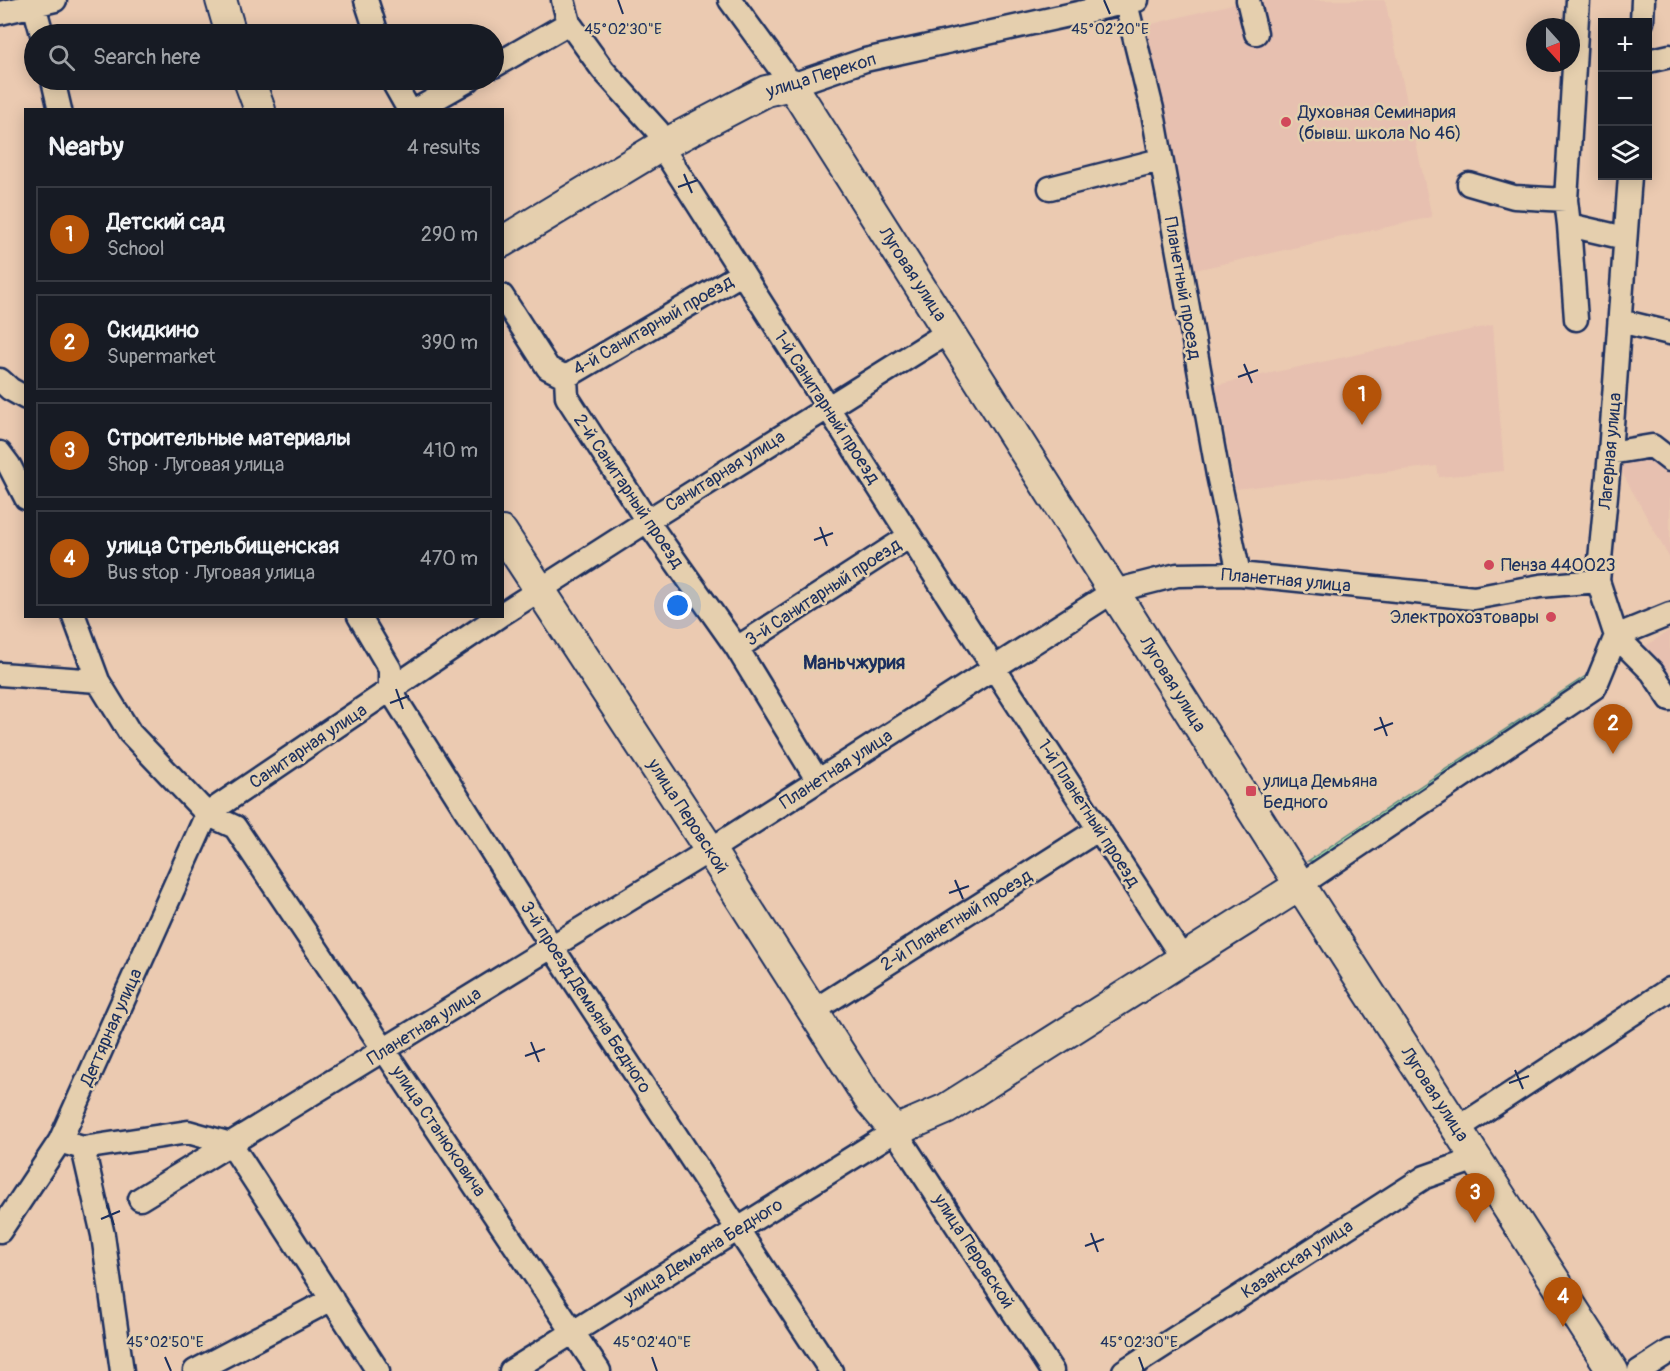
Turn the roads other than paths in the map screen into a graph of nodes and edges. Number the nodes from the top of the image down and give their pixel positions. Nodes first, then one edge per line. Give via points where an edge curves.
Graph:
1 (221, 0) edge
2 (366, 0) edge
3 (563, 0) edge
4 (730, 0) edge
5 (1248, 0) edge
6 (1578, 0) edge
7 (1643, 0) edge
8 (45, 2) edge
9 (1132, 2) edge
10 (0, 13) edge
11 (1642, 18) edge
12 (569, 23) junction
13 (43, 24) edge
14 (228, 24) edge
15 (374, 24) edge
16 (1256, 33) dead end
17 (1670, 56) edge
18 (1652, 59) edge
19 (504, 60) edge
20 (792, 85) junction
21 (55, 90) edge
22 (253, 90) edge
23 (398, 90) edge
24 (451, 90) edge
25 (60, 108) edge
26 (259, 108) edge
27 (408, 108) edge
28 (420, 108) edge
29 (661, 146) junction
30 (1160, 160) junction
31 (1630, 180) edge
32 (1469, 184) dead end
33 (1050, 188) dead end
34 (1566, 200) junction
35 (1569, 225) junction
36 (1625, 238) junction
37 (504, 241) edge
38 (741, 274) junction
39 (504, 299) edge
40 (1576, 320) dead end
41 (1620, 321) junction
42 (950, 331) junction
43 (1670, 333) edge
44 (566, 376) junction
45 (0, 380) edge
46 (24, 397) edge
47 (828, 407) junction
48 (0, 453) edge
49 (1610, 453) junction
50 (1670, 460) edge
51 (24, 494) edge
52 (647, 521) junction
53 (504, 535) edge
54 (910, 536) junction
55 (1239, 574) junction
56 (1598, 581) junction
57 (540, 589) junction
58 (1114, 591) junction
59 (504, 613) edge
60 (1670, 614) edge
61 (75, 618) edge
62 (360, 618) edge
63 (497, 618) edge
64 (1616, 636) junction
65 (737, 648) junction
66 (994, 668) junction
67 (0, 674) edge
68 (98, 681) junction
69 (390, 690) junction
70 (1670, 699) edge
71 (818, 781) junction
72 (207, 814) junction
73 (1099, 829) junction
74 (710, 850) junction
75 (1300, 885) junction
76 (552, 947) junction
77 (1183, 959) junction
78 (1670, 989) edge
79 (813, 1011) junction
80 (385, 1050) junction
81 (1457, 1129) junction
82 (895, 1131) junction
83 (60, 1141) junction
84 (231, 1144) junction
85 (83, 1148) junction
86 (1476, 1159) junction
87 (140, 1199) dead end
88 (739, 1229) junction
89 (0, 1231) edge
90 (332, 1299) junction
91 (573, 1333) junction
92 (1670, 1351) edge
93 (122, 1371) edge
94 (195, 1371) edge
95 (378, 1371) edge
96 (511, 1371) edge
97 (599, 1371) edge
98 (831, 1371) edge
99 (1052, 1371) edge
100 (1124, 1371) edge
101 (1613, 1371) edge
102 (1639, 1371) edge

1 - 14 main road
2 - 15 street
3 - 12 street
4 - 20 street, Луговая улица
5 - 16 street
6 - 34 street
7 - 11 street
8 - 10 street
8 - 13 street
9 - 20 street, улица Перекоп via 865,60
9 - 30 street, Планетный проезд
12 - 19 street
12 - 29 street, 1-й Санитарный проезд via 603,70 658,131
17 - 18 street
20 - 29 main road, улица Перекоп via 766,91
20 - 42 main road, Луговая улица
21 - 25 street
22 - 26 main road
23 - 27 street
24 - 28 street
29 - 37 main road, улица Перекоп
29 - 38 street, 1-й Санитарный проезд
30 - 33 street
30 - 55 street, Планетный проезд
31 - 36 street, Лагерная улица
32 - 34 street via 1514,197
34 - 35 street
35 - 36 street
35 - 40 street
36 - 41 street, Лагерная улица
38 - 44 street, 4-й Санитарный проезд
38 - 47 street, 1-й Санитарный проезд
39 - 44 street via 548,368
41 - 43 street
41 - 49 street, Лагерная улица
42 - 47 street, Санитарная улица
42 - 58 main road, Луговая улица
44 - 52 street, 2-й Санитарный проезд via 567,397
45 - 46 street
47 - 52 street, Санитарная улица
47 - 54 street, 1-й Санитарный проезд
48 - 51 street
49 - 50 street via 1652,446
49 - 56 street, Лагерная улица
52 - 57 street, Санитарная улица
52 - 65 street, 2-й Санитарный проезд
53 - 57 main road, улица Перовской
54 - 65 street, 3-й Санитарный проезд
54 - 66 street, 1-й Санитарный проезд
55 - 56 street, Планетная улица via 1474,598 1540,585
55 - 58 street, Планетная улица via 1178,575
56 - 64 street
57 - 59 street, Санитарная улица
57 - 74 main road, улица Перовской
58 - 66 street, Планетная улица
58 - 75 main road, Луговая улица
60 - 64 street
61 - 68 street
62 - 69 street, 3-й проезд Демьяна Бедного via 390,669
63 - 69 street, Санитарная улица
64 - 70 street via 1652,672
64 - 75 street, улица Демьяна Бедного via 1595,687
65 - 71 street, 2-й Санитарный проезд
66 - 71 street, Планетная улица
66 - 73 street, 1-й Планетный проезд
67 - 68 street
68 - 72 street via 130,734
69 - 72 street, Санитарная улица
69 - 76 street, 3-й проезд Демьяна Бедного
71 - 74 street, Планетная улица
72 - 80 street, улица Станюковича via 235,827
72 - 83 street, Дегтярная улица
73 - 77 street, 1-й Планетный проезд
73 - 79 street, 2-й Планетный проезд
74 - 76 street, Планетная улица
74 - 79 main road, улица Перовской
75 - 77 main road, улица Демьяна Бедного
75 - 81 main road, Луговая улица
76 - 80 street, Планетная улица
76 - 88 street, 3-й проезд Демьяна Бедного
77 - 82 main road, улица Демьяна Бедного via 946,1109
78 - 81 street
79 - 82 main road, улица Перовской via 871,1102
80 - 84 street, Планетная улица
80 - 91 street, улица Станюковича
81 - 86 main road, Луговая улица
82 - 88 street, улица Демьяна Бедного
82 - 99 street, улица Перовской
83 - 85 street
83 - 89 street, Дегтярная улица
84 - 85 street via 188,1132
84 - 87 street, Планетная улица
84 - 90 street
85 - 93 street via 103,1235
86 - 100 street, Казанская улица via 1425,1177
86 - 101 main road, Луговая улица
88 - 91 street, улица Демьяна Бедного
88 - 98 street, 3-й проезд Демьяна Бедного
90 - 94 street
90 - 95 street
91 - 96 street, улица Демьяна Бедного
91 - 97 street, улица Станюковича
92 - 102 street

